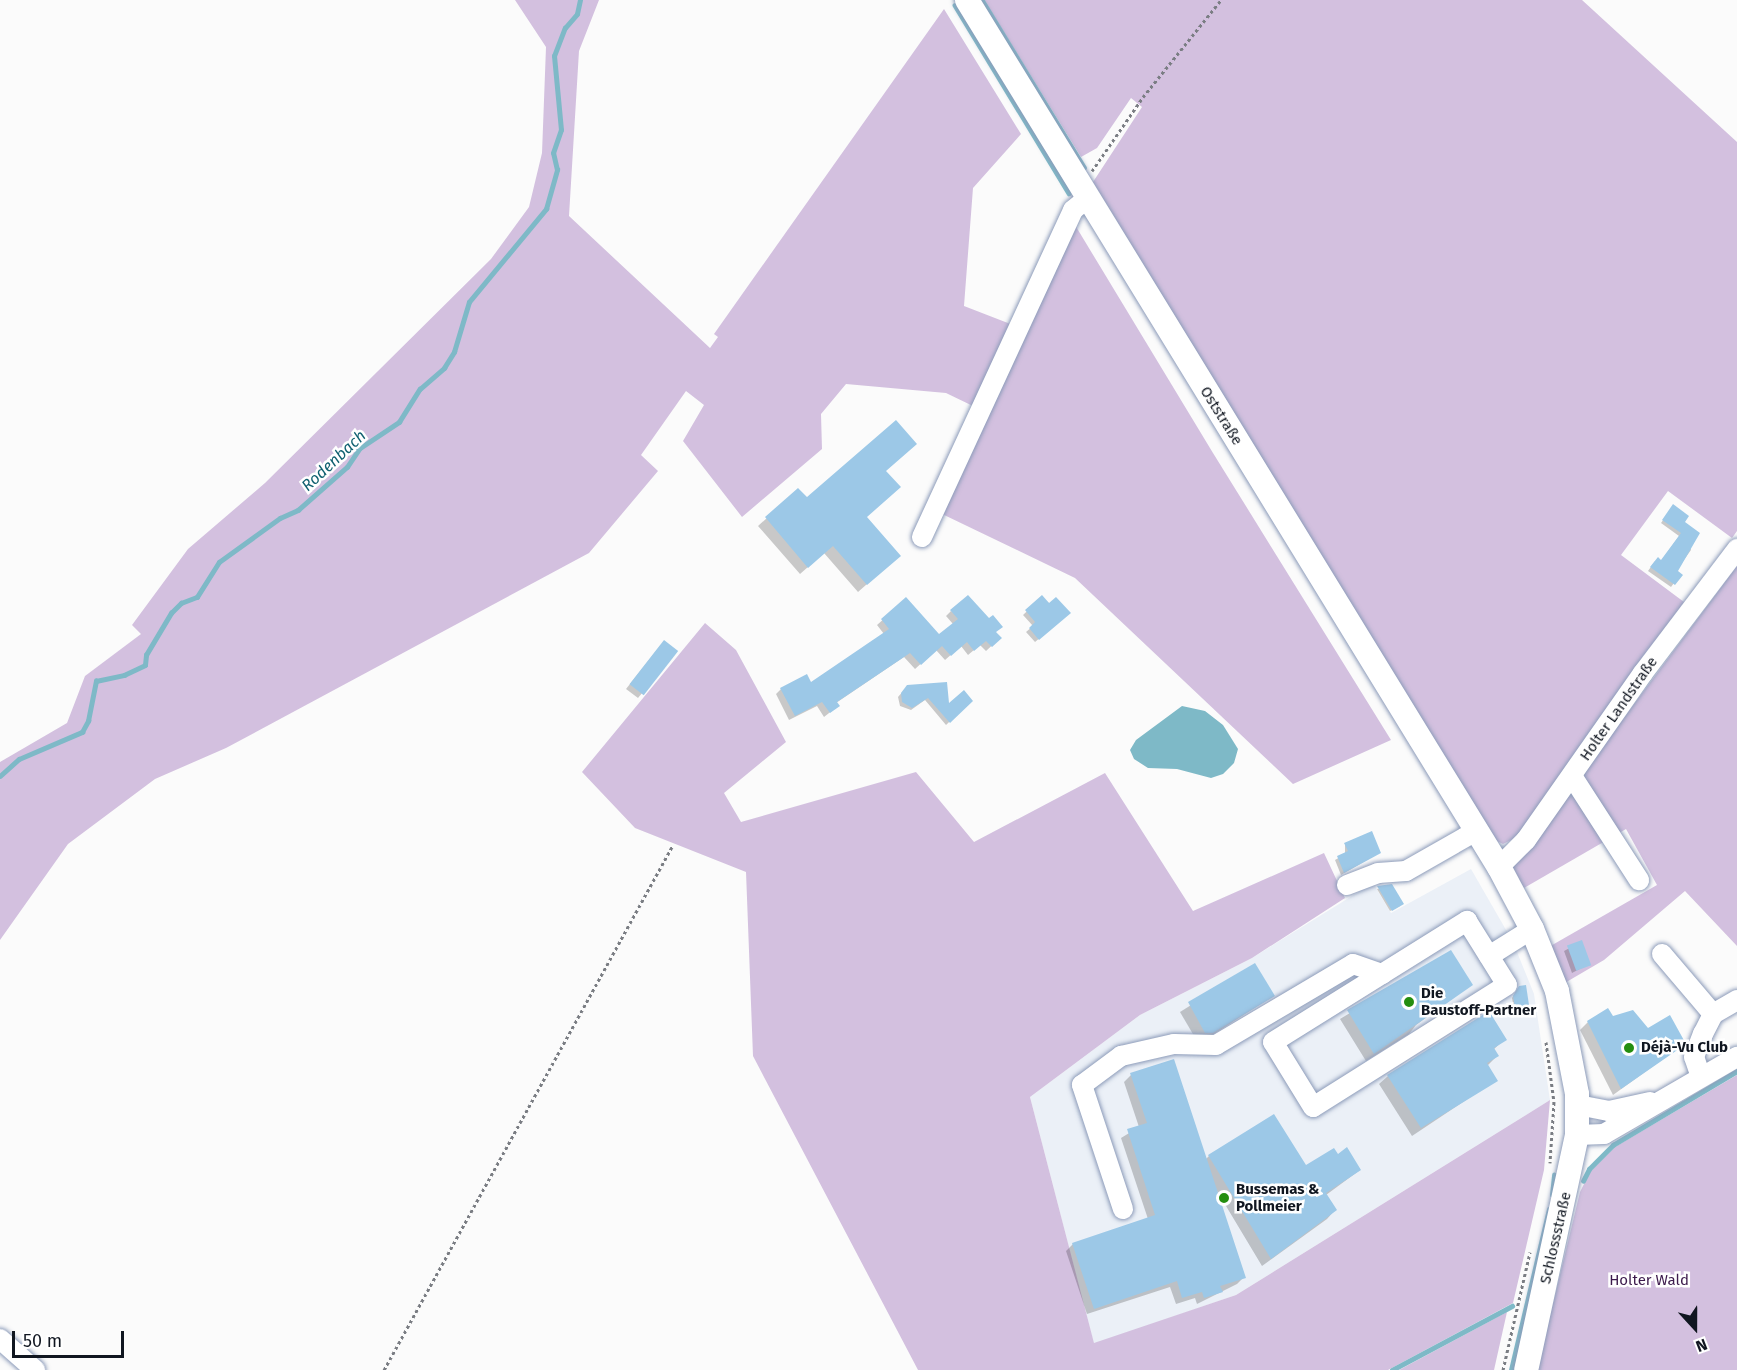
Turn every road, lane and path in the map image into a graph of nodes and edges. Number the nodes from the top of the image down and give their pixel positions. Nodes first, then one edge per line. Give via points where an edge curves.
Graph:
1 (967, 0) edge
2 (1221, 0) edge
3 (1083, 190) junction
4 (922, 537) dead end
5 (1737, 549) edge
6 (1572, 776) junction
7 (1476, 831) junction
8 (673, 845) dead end
9 (1499, 867) junction
10 (1639, 880) dead end
11 (1347, 885) dead end
12 (1532, 929) junction
13 (1662, 954) dead end
14 (1489, 956) junction
15 (1382, 974) junction
16 (1737, 1000) edge
17 (1713, 1014) junction
18 (1544, 1035) dead end
19 (1737, 1057) edge
20 (1701, 1077) junction
21 (1674, 1092) junction
22 (1566, 1100) junction
23 (1577, 1135) junction
24 (1549, 1170) dead end
25 (1123, 1209) dead end
26 (1531, 1248) dead end
27 (0, 1339) edge
28 (35, 1370) edge
29 (384, 1370) edge
30 (1503, 1370) edge
31 (1526, 1370) edge

1 - 3 main road, Oststraße
2 - 3 path via 1143,97
3 - 4 street
3 - 7 main road, Oststraße
5 - 6 street, Holter Landstraße
6 - 9 street, Holter Landstraße via 1526,840
6 - 10 street
7 - 9 main road, Oststraße
7 - 11 street via 1406,871 1378,873
8 - 29 path
9 - 12 main road, Oststraße
12 - 14 street
12 - 22 main road, Schlossstraße via 1563,1013
13 - 17 street
14 - 15 street via 1467,921
14 - 15 street via 1508,985 1313,1107 1273,1042
15 - 25 street via 1353,964 1216,1045 1174,1044 1121,1056 1082,1085
16 - 17 street
17 - 20 street via 1694,1057
18 - 22 path
19 - 20 street
20 - 21 street
21 - 22 street via 1638,1107 1609,1111
21 - 23 street via 1643,1115 1604,1134
22 - 23 main road, Schlossstraße
22 - 24 path
23 - 31 main road, Schlossstraße
26 - 30 path
27 - 28 street

